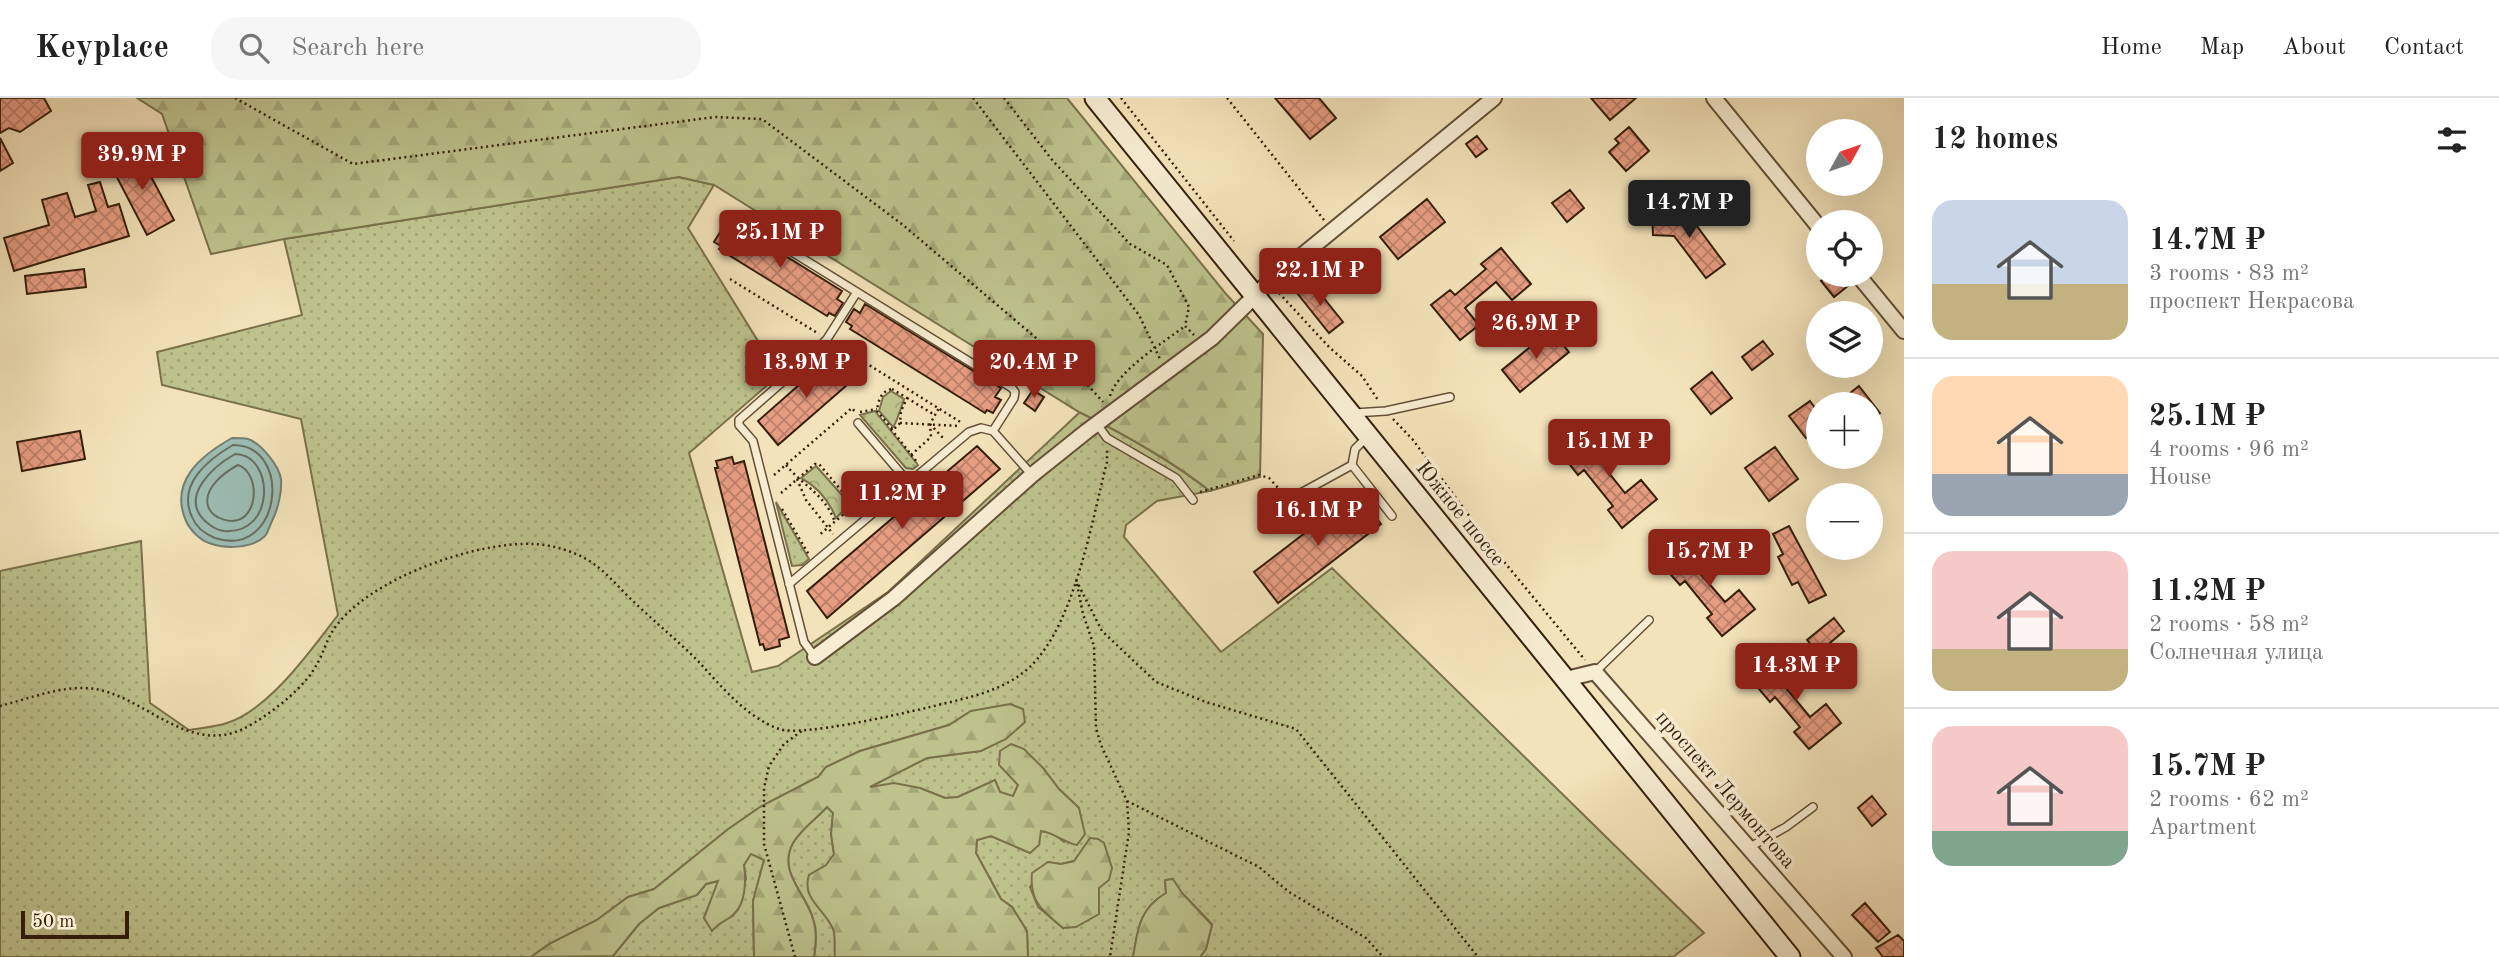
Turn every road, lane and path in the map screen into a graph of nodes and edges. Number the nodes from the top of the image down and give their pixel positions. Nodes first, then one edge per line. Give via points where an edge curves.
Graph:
1 (235, 98) edge
2 (973, 98) edge
3 (1004, 98) edge
4 (1095, 98) edge
5 (1121, 98) edge
6 (1227, 98) edge
7 (1494, 98) edge
8 (1714, 98) edge
9 (1806, 211) edge
10 (734, 216) dead end
11 (1333, 231) junction
12 (1237, 245) dead end
13 (730, 279) dead end
14 (1868, 287) edge
15 (1260, 290) junction
16 (857, 292) junction
17 (1185, 326) junction
18 (1904, 331) edge
19 (827, 339) junction
20 (1203, 345) junction
21 (1155, 350) junction
22 (894, 380) junction
23 (889, 390) junction
24 (1450, 397) dead end
25 (906, 398) junction
26 (877, 408) junction
27 (939, 408) junction
28 (1386, 411) junction
29 (1351, 414) junction
30 (934, 415) junction
31 (858, 423) dead end
32 (900, 423) junction
33 (1097, 423) junction
34 (930, 424) junction
35 (890, 428) junction
36 (993, 431) junction
37 (1368, 435) junction
38 (1107, 438) junction
39 (951, 447) junction
40 (911, 455) junction
41 (786, 465) junction
42 (1352, 465) junction
43 (924, 470) junction
44 (1032, 475) junction
45 (797, 479) junction
46 (763, 483) junction
47 (909, 483) junction
48 (1186, 491) junction
49 (781, 492) dead end
50 (1193, 500) dead end
51 (1288, 500) joint
52 (780, 505) dead end
53 (1392, 516) dead end
54 (835, 522) junction
55 (828, 528) junction
56 (818, 536) dead end
57 (814, 564) junction
58 (1076, 580) junction
59 (789, 584) junction
60 (1649, 620) dead end
61 (815, 657) joint
62 (1595, 672) junction
63 (1566, 679) junction
64 (0, 706) edge
65 (803, 730) junction
66 (1128, 801) junction
67 (1813, 807) dead end
68 (1750, 847) junction
69 (795, 957) edge
70 (1110, 957) edge
71 (1383, 957) edge
72 (1478, 957) edge
73 (1790, 957) edge
74 (1844, 957) edge

1 - 21 path via 353,164 715,117 762,119 903,225 1075,371 1107,406 1119,379
2 - 21 path via 1139,315
3 - 17 path via 1053,161 1130,244 1167,265 1189,307
4 - 15 street, Южное шоссе
5 - 12 path
6 - 11 path
7 - 11 street
8 - 9 street
10 - 16 lane
11 - 15 street
13 - 19 path
14 - 18 street
15 - 20 street
15 - 28 path via 1282,294 1362,376
15 - 29 street, Южное шоссе
16 - 19 lane
16 - 36 lane via 1012,388 1014,398
17 - 20 path
17 - 21 path
19 - 22 path
19 - 46 lane via 739,420 752,442
20 - 33 street
22 - 23 path
22 - 27 path
23 - 25 path
23 - 26 path
24 - 28 lane
25 - 30 path
25 - 32 path
26 - 35 path
26 - 41 path via 856,414 852,408
27 - 30 path
27 - 34 path via 969,427
28 - 29 lane
28 - 62 path
29 - 37 street, Южное шоссе
30 - 34 path
31 - 47 lane
32 - 34 path
32 - 35 path
33 - 38 lane
33 - 44 street
34 - 39 path
34 - 40 path via 932,438
35 - 40 path
36 - 39 lane via 968,432
36 - 44 lane
37 - 42 lane via 1355,449
37 - 63 street, Южное шоссе
38 - 48 lane via 1176,478
38 - 58 path via 1107,462
39 - 43 lane
40 - 43 path
41 - 45 path
41 - 46 path
42 - 51 lane
42 - 53 lane
43 - 47 lane
44 - 61 street via 894,598
45 - 49 path
45 - 54 path via 826,502
45 - 54 path via 819,464 852,503
45 - 55 path via 806,500
46 - 59 lane
47 - 57 lane
48 - 50 lane
48 - 51 path via 1198,493 1259,475 1269,478
52 - 57 path
54 - 55 path
55 - 56 path
57 - 59 lane
58 - 65 path via 1058,630 1038,661 1018,677 955,701 890,717
58 - 66 path via 1094,646 1096,728
58 - 72 path via 1102,631 1156,682 1296,729
59 - 61 lane via 804,642
60 - 62 lane
62 - 63 street
62 - 68 street, проспект Лермонтова
63 - 73 street, Южное шоссе
64 - 65 path via 63,690 104,690 197,734 219,736 261,718 306,682 332,632 363,598 392,580 505,545 534,544 555,547 593,564 749,712 782,730
65 - 69 path via 784,744 769,766 764,788 765,844
66 - 70 path via 1129,832
66 - 71 path via 1259,867 1289,892 1366,938
67 - 68 lane
68 - 74 street, проспект Лермонтова

